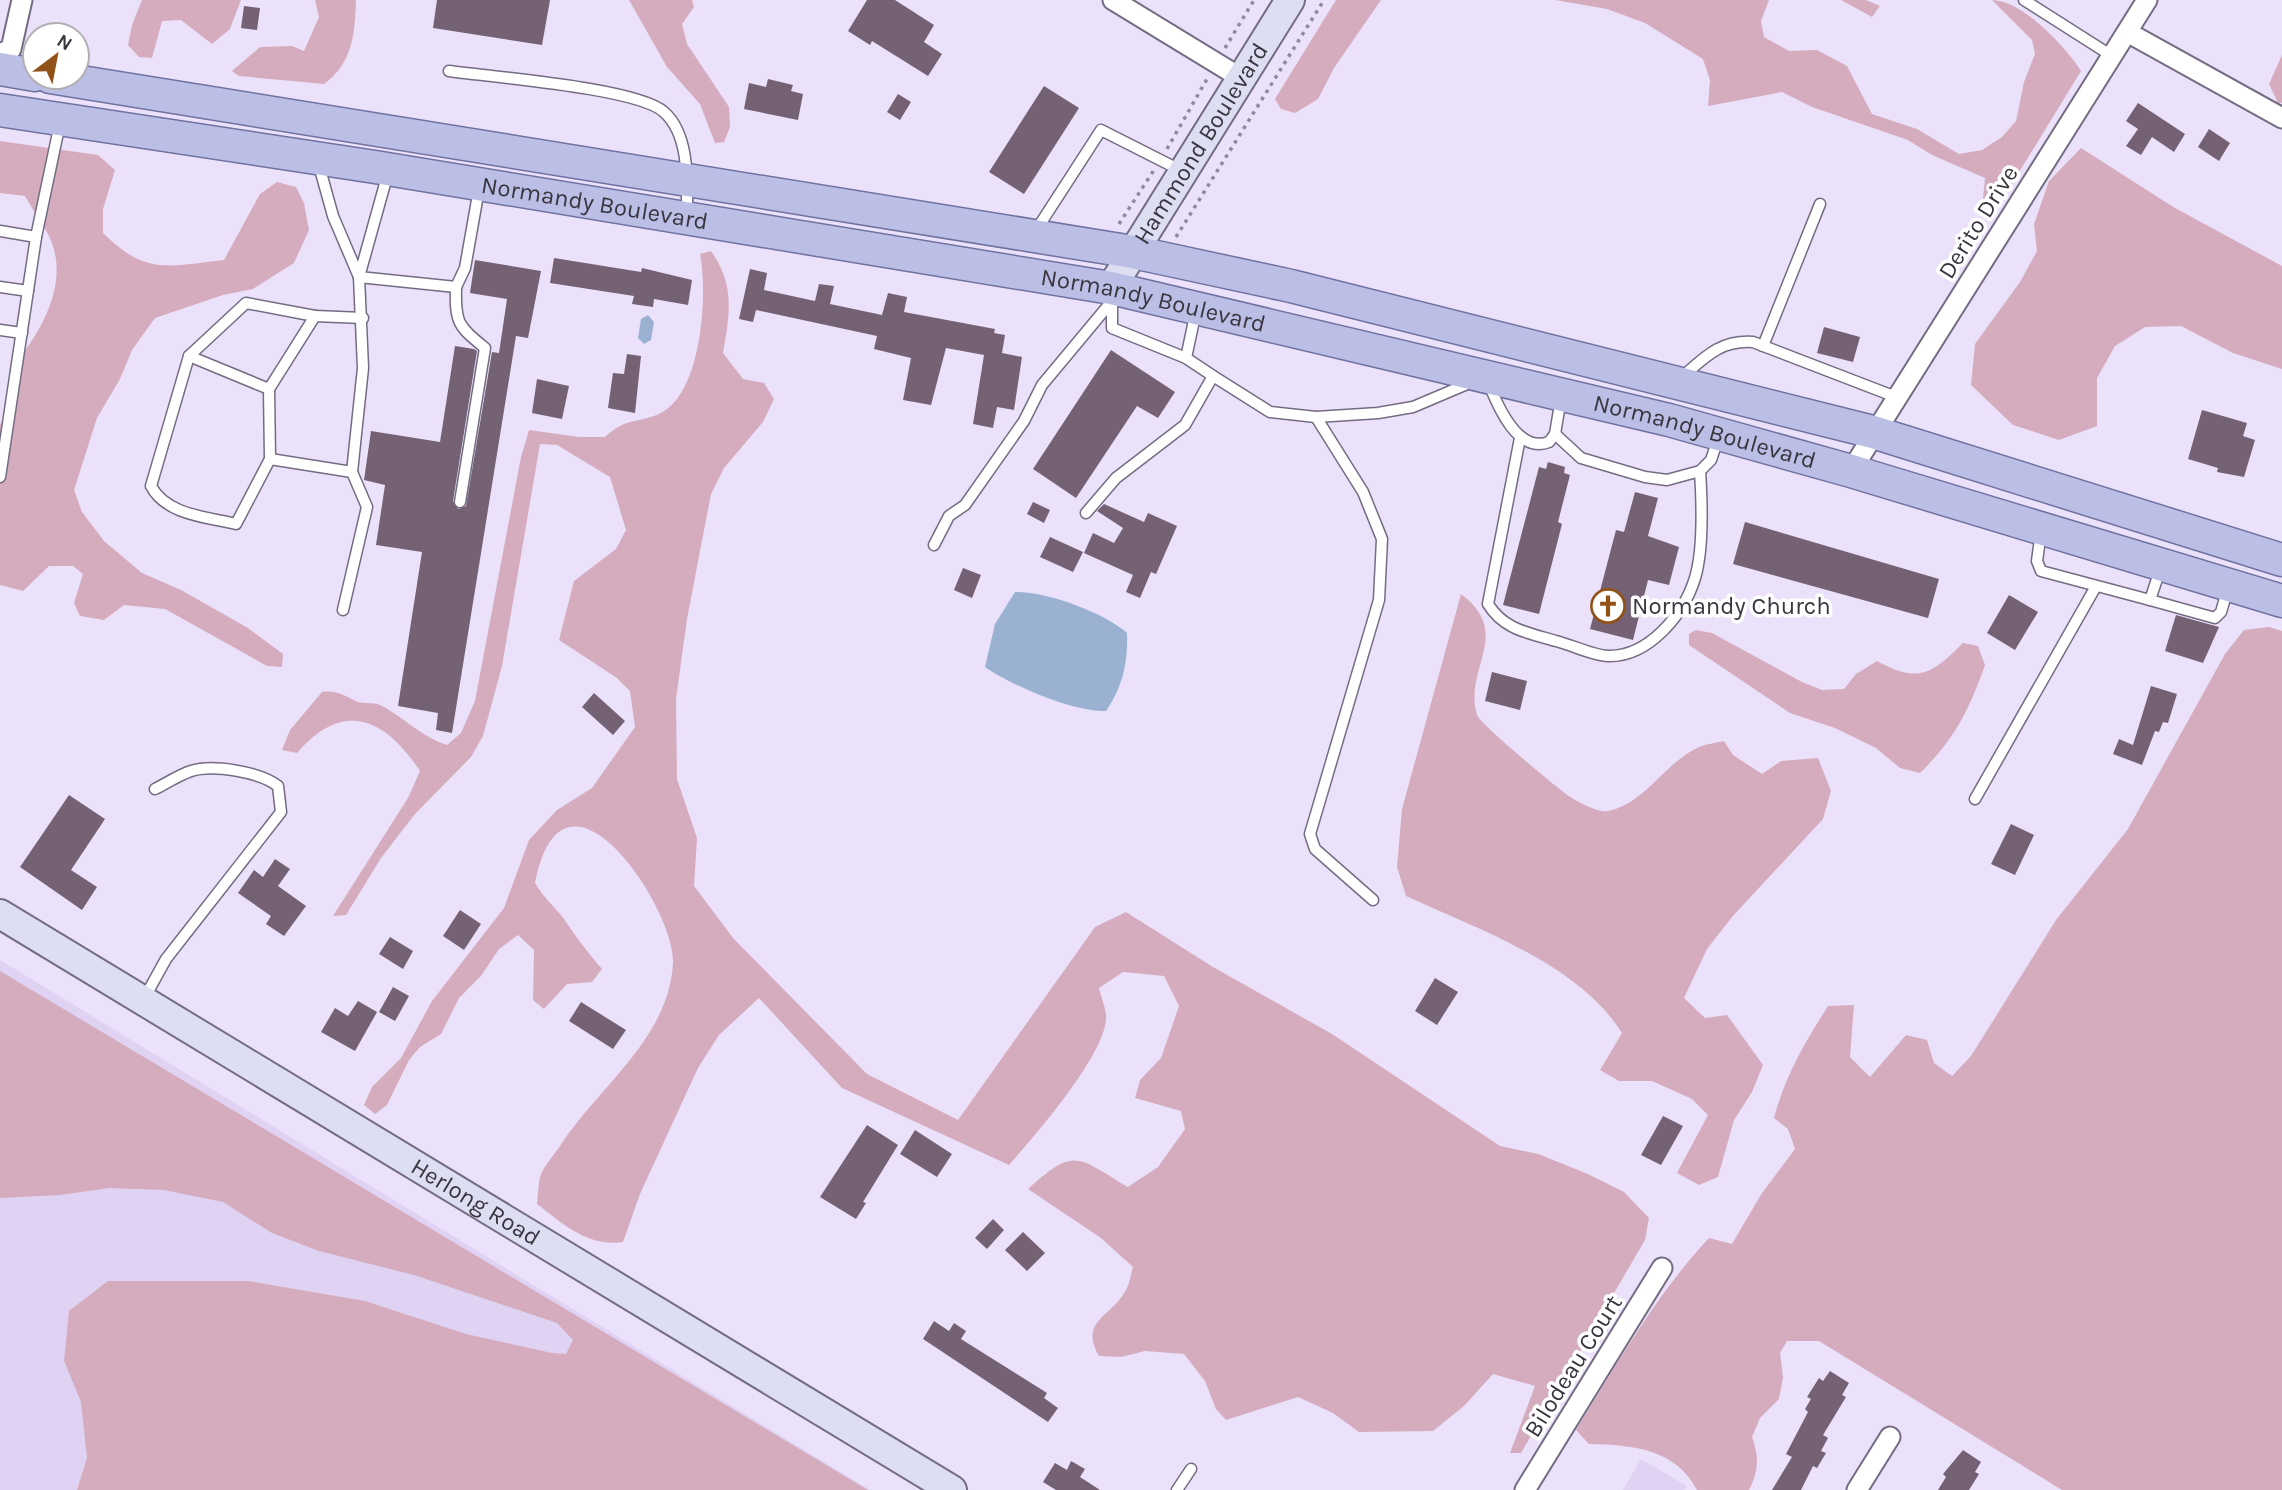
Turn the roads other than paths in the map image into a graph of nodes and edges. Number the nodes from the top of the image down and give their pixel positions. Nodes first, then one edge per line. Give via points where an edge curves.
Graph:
1 (22, 0) edge
2 (1113, 0) edge
3 (1290, 0) edge
4 (2024, 0) edge
5 (2147, 0) edge
6 (2127, 32) junction
7 (0, 54) edge
8 (2112, 56) junction
9 (0, 69) edge
10 (449, 71) dead end
11 (21, 73) edge
12 (1241, 78) junction
13 (91, 83) edge
14 (141, 91) junction
15 (0, 110) edge
16 (294, 115) junction
17 (2282, 118) edge
18 (61, 119) junction
19 (303, 156) junction
20 (1171, 166) junction
21 (389, 169) junction
22 (687, 179) junction
23 (479, 184) junction
24 (1820, 204) dead end
25 (687, 218) junction
26 (0, 231) edge
27 (1033, 236) junction
28 (36, 237) junction
29 (1133, 252) junction
30 (359, 277) junction
31 (0, 287) edge
32 (456, 287) junction
33 (28, 292) junction
34 (1111, 294) junction
35 (1197, 307) junction
36 (315, 316) junction
37 (363, 318) junction
38 (0, 330) edge
39 (22, 333) junction
40 (1493, 337) junction
41 (1763, 346) junction
42 (189, 355) junction
43 (1186, 358) junction
44 (1213, 376) junction
45 (1486, 376) junction
46 (1677, 381) junction
47 (270, 389) junction
48 (1562, 394) junction
49 (1896, 397) junction
50 (1316, 417) junction
51 (1873, 432) junction
52 (1555, 434) junction
53 (1720, 434) junction
54 (1520, 438) junction
55 (270, 459) junction
56 (1700, 471) junction
57 (1851, 471) junction
58 (352, 472) junction
59 (0, 477) edge
60 (460, 502) dead end
61 (1086, 513) dead end
62 (2041, 528) junction
63 (2211, 538) junction
64 (934, 545) dead end
65 (2282, 560) edge
66 (2162, 565) junction
67 (2216, 581) junction
68 (2095, 588) junction
69 (2150, 600) junction
70 (2282, 601) edge
71 (343, 610) dead end
72 (155, 789) dead end
73 (1975, 799) dead end
74 (1373, 900) dead end
75 (0, 914) edge
76 (143, 1001) junction
77 (1662, 1268) dead end
78 (1890, 1437) dead end
79 (1191, 1469) dead end
80 (1175, 1488) edge
81 (952, 1490) edge
82 (1525, 1490) edge
83 (1857, 1490) edge

1 - 7 street via 11,49
2 - 12 street
3 - 12 street, Hammond Boulevard
4 - 8 lane
5 - 6 street, Derito Drive
6 - 8 street, Derito Drive
6 - 17 street
8 - 49 street, Derito Drive
9 - 11 main road
10 - 22 lane via 623,94 664,111 681,139
12 - 20 street, Hammond Boulevard
13 - 14 main road, Normandy Boulevard
14 - 16 main road, Normandy Boulevard
14 - 18 main road via 104,97
15 - 18 main road, Normandy Boulevard
16 - 19 main road
16 - 22 main road, Normandy Boulevard
18 - 19 main road, Normandy Boulevard
18 - 28 lane
19 - 21 main road, Normandy Boulevard
19 - 30 lane
20 - 27 lane via 1101,130
20 - 29 street, Hammond Boulevard
21 - 23 main road, Normandy Boulevard
21 - 30 lane
22 - 25 lane
22 - 27 main road, Normandy Boulevard
23 - 25 main road, Normandy Boulevard
23 - 32 lane via 465,268
24 - 41 lane
25 - 34 main road, Normandy Boulevard
26 - 28 lane
27 - 29 main road, Normandy Boulevard
28 - 33 lane
29 - 34 street, Hammond Boulevard
29 - 40 main road, Normandy Boulevard
30 - 32 lane
30 - 37 lane
31 - 33 lane
32 - 60 lane via 455,314 460,327 485,348
33 - 39 lane
34 - 35 main road, Normandy Boulevard
34 - 43 lane via 1112,328
34 - 64 lane via 1042,385 1024,421 965,505 949,516
35 - 43 lane
35 - 45 main road, Normandy Boulevard
36 - 37 lane
36 - 42 lane via 246,303
36 - 47 lane
37 - 58 lane via 363,369
38 - 39 lane
39 - 59 lane
40 - 45 main road
40 - 46 main road, Normandy Boulevard
41 - 46 lane via 1736,341 1717,347
41 - 49 lane
42 - 47 lane
42 - 55 lane via 151,486 158,499 172,508 236,524
43 - 44 lane
44 - 50 lane via 1270,412
44 - 61 lane via 1185,425 1116,478
45 - 48 main road, Normandy Boulevard
45 - 50 lane via 1413,407
45 - 54 lane
46 - 51 main road, Normandy Boulevard
47 - 55 lane
48 - 52 lane
48 - 53 main road, Normandy Boulevard
49 - 51 street, Derito Drive
50 - 74 lane via 1363,492 1382,539 1378,600 1310,834 1315,849
51 - 57 street, Derito Drive
51 - 63 main road, Normandy Boulevard
52 - 54 lane via 1543,444
52 - 56 lane via 1581,458 1645,477 1667,480
53 - 56 lane via 1711,460
53 - 57 main road, Normandy Boulevard
54 - 56 lane via 1488,604 1497,618 1516,630 1607,656 1633,652 1650,643 1683,604 1698,562
55 - 58 lane
57 - 62 main road, Normandy Boulevard
58 - 71 lane via 367,507
62 - 66 main road, Normandy Boulevard
62 - 68 lane via 2037,561 2041,571
63 - 65 main road, Normandy Boulevard
63 - 67 main road
66 - 67 main road, Normandy Boulevard
66 - 69 lane
67 - 69 lane via 2221,612 2215,618
67 - 70 main road, Normandy Boulevard
68 - 69 lane
68 - 73 lane
72 - 76 lane via 193,770 234,770 267,777 278,786 281,812 166,959
75 - 76 street, Herlong Road
76 - 81 street, Herlong Road
77 - 82 street, Bilodeau Court
78 - 83 street
79 - 80 lane

